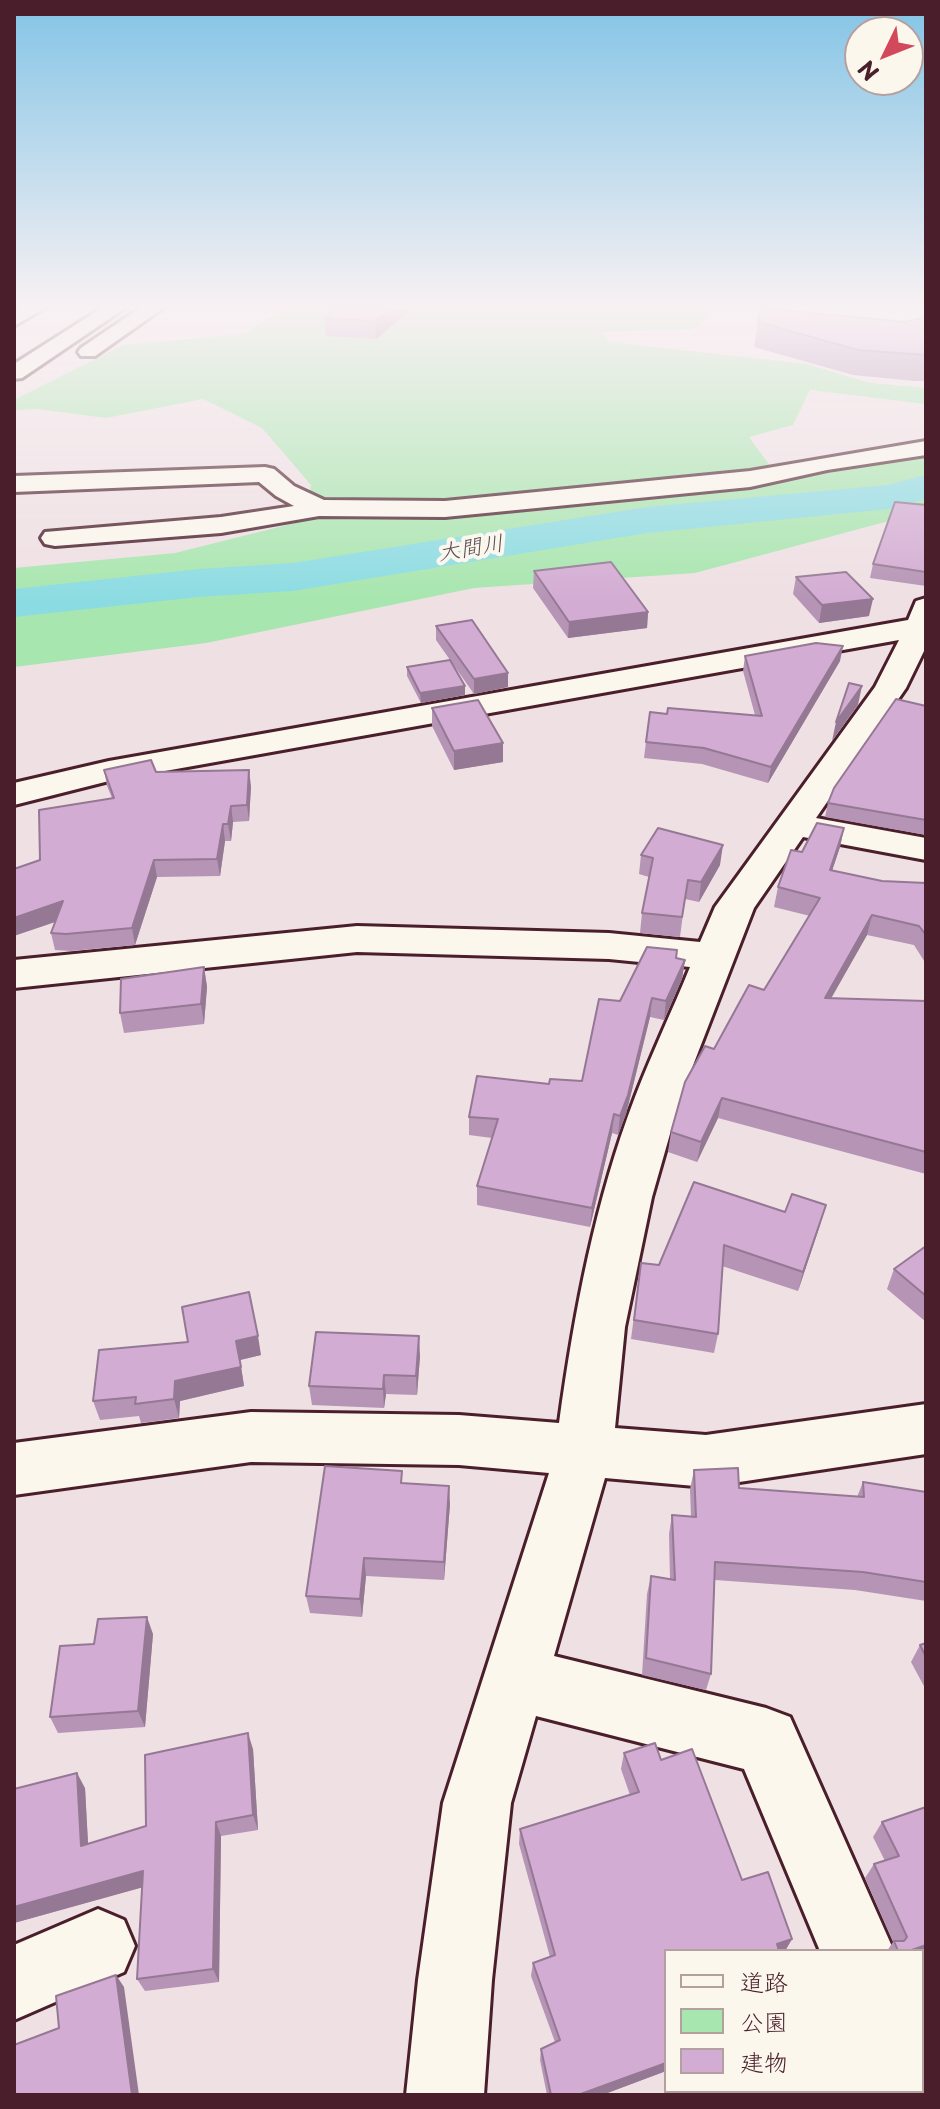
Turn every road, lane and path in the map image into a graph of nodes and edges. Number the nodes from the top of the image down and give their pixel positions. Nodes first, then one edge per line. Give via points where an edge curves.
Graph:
1 (926, 448) edge
2 (14, 484) edge
3 (319, 508) junction
4 (55, 538) dead end
5 (920, 634) edge
6 (14, 794) edge
7 (791, 824) junction
8 (926, 849) edge
9 (715, 957) junction
10 (14, 974) edge
11 (926, 1429) edge
12 (584, 1452) junction
13 (14, 1469) edge
14 (514, 1678) junction
15 (98, 1946) dead end
16 (856, 1949) edge
17 (14, 1983) edge
18 (445, 2095) edge

1 - 3 main road via 750,479 445,509
2 - 3 main road via 265,474
3 - 4 main road via 211,528
5 - 6 main road via 109,771
5 - 7 main road via 890,688
7 - 8 main road
7 - 9 main road via 735,907
9 - 10 main road via 609,946 357,939
9 - 12 main road via 657,1099 628,1197 599,1327
11 - 12 main road via 706,1461
12 - 13 main road via 459,1440 251,1437
12 - 14 main road
14 - 16 main road via 766,1741
14 - 18 main road via 477,1803
15 - 17 main road

